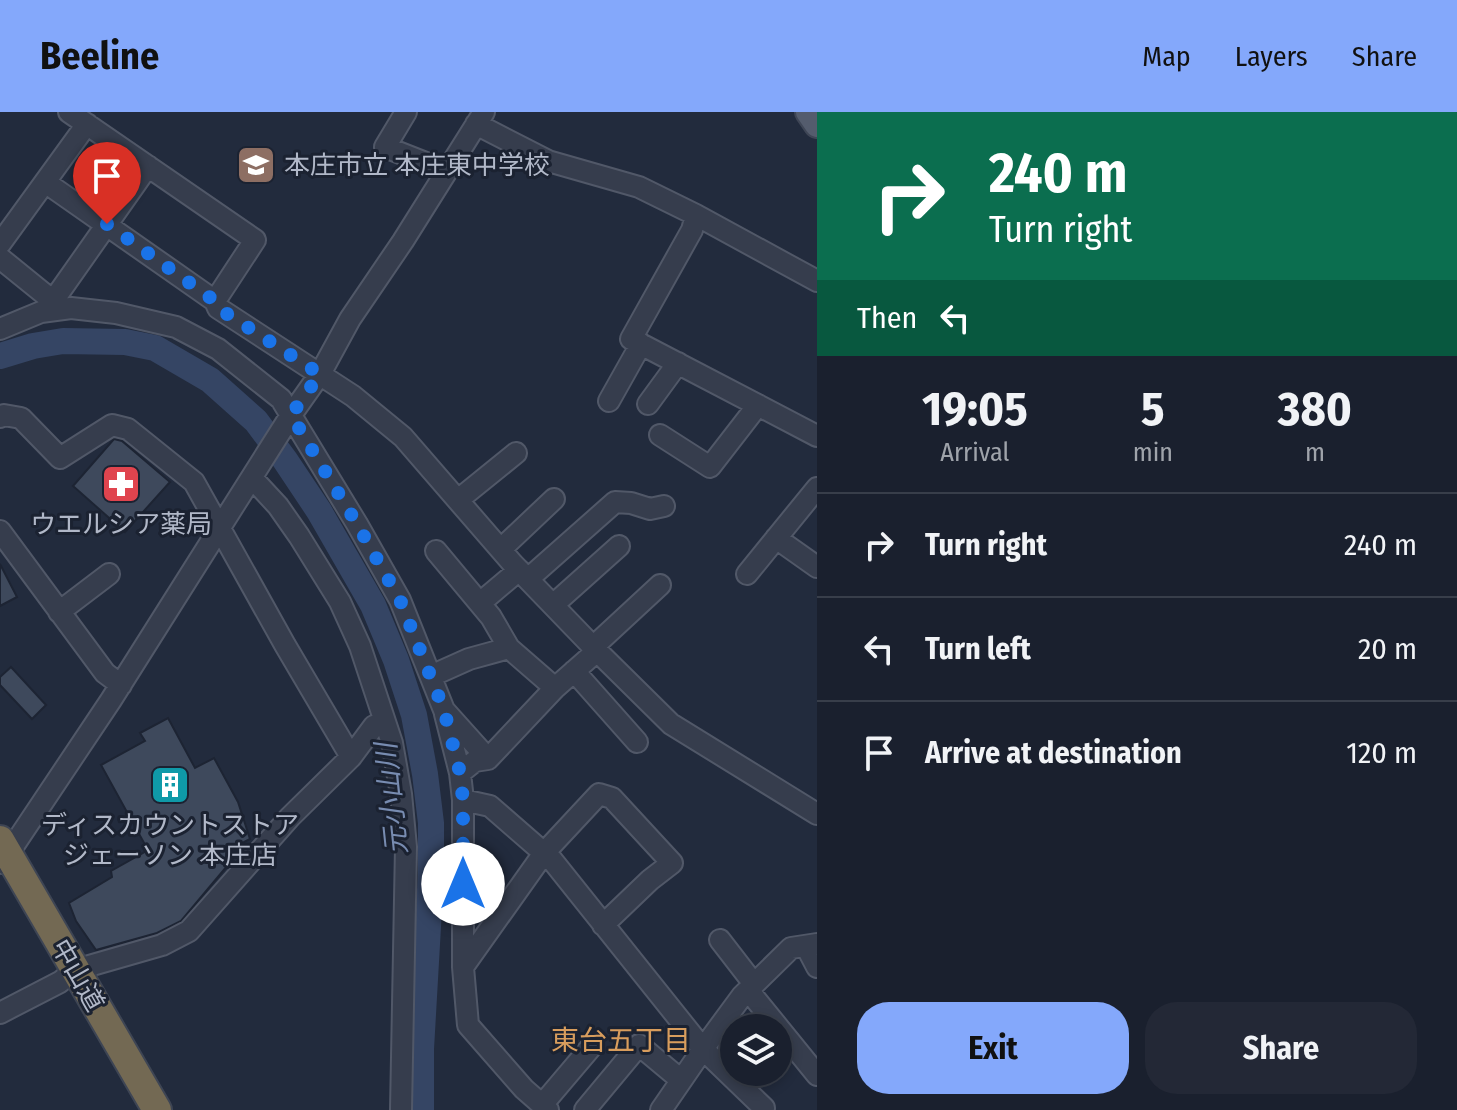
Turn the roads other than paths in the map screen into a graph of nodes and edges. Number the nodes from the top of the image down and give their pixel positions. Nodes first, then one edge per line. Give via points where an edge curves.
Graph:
1 (69, 112) edge
2 (406, 112) edge
3 (808, 112) edge
4 (480, 118) edge
5 (87, 124) junction
6 (817, 125) edge
7 (148, 166) junction
8 (446, 171) junction
9 (45, 182) junction
10 (696, 215) junction
11 (107, 224) junction
12 (0, 244) edge
13 (0, 258) edge
14 (817, 281) edge
15 (215, 301) junction
16 (0, 329) edge
17 (641, 344) junction
18 (678, 363) junction
19 (320, 374) junction
20 (609, 401) dead end
21 (648, 404) dead end
22 (758, 405) junction
23 (0, 417) edge
24 (289, 418) junction
25 (660, 435) dead end
26 (817, 436) edge
27 (516, 453) dead end
28 (254, 474) junction
29 (817, 488) edge
30 (554, 499) dead end
31 (458, 500) junction
32 (664, 506) dead end
33 (220, 529) junction
34 (0, 531) edge
35 (776, 538) junction
36 (619, 546) dead end
37 (501, 549) junction
38 (436, 551) dead end
39 (817, 567) edge
40 (109, 574) dead end
41 (524, 574) junction
42 (747, 574) dead end
43 (660, 585) dead end
44 (480, 603) junction
45 (553, 605) junction
46 (59, 612) junction
47 (509, 648) junction
48 (595, 649) junction
49 (574, 671) junction
50 (431, 676) junction
51 (121, 685) junction
52 (555, 688) junction
53 (444, 710) junction
54 (385, 722) junction
55 (637, 742) dead end
56 (351, 757) junction
57 (488, 759) junction
58 (460, 773) junction
59 (463, 800) junction
60 (817, 814) edge
61 (544, 853) junction
62 (3, 854) edge
63 (603, 925) junction
64 (720, 940) dead end
65 (811, 945) edge
66 (463, 967) junction
67 (817, 967) edge
68 (75, 970) junction
69 (751, 987) junction
70 (0, 1013) edge
71 (592, 1046) dead end
72 (703, 1049) junction
73 (817, 1075) edge
74 (681, 1080) junction
75 (152, 1108) edge
76 (545, 1108) edge
77 (764, 1108) edge
78 (401, 1110) edge
79 (585, 1110) edge
80 (661, 1110) edge

1 - 5 street
2 - 8 street via 385,147
3 - 6 main road
4 - 8 street
4 - 10 street via 548,161 639,187
5 - 7 street
5 - 9 street
7 - 11 street
7 - 15 street via 255,240
8 - 19 street
9 - 11 street
9 - 12 street
10 - 14 street
10 - 17 street via 631,339
11 - 13 street via 53,301
11 - 15 street
15 - 19 street via 218,308
16 - 24 street via 41,312 71,308 176,327 218,349 281,399
17 - 18 street
17 - 20 street
18 - 21 street
18 - 22 street
19 - 24 street
19 - 31 street via 403,437
22 - 25 street via 710,467
22 - 26 street
23 - 33 street via 21,418 60,458 112,425 128,429 194,482
24 - 28 street
24 - 50 street via 400,600
27 - 31 street
28 - 33 street
28 - 54 street via 340,602
29 - 35 street
30 - 37 street
31 - 37 street
32 - 41 street via 650,509 615,502
33 - 51 street
33 - 56 street
34 - 46 street
35 - 39 street
35 - 42 street
36 - 45 street
37 - 41 street
38 - 44 street
40 - 46 street
41 - 44 street
41 - 45 street
43 - 48 street
44 - 47 street
45 - 48 street
46 - 51 street via 105,673
47 - 50 street
47 - 52 street
48 - 49 street
48 - 60 street via 671,724
49 - 52 street
49 - 55 street
50 - 53 street
51 - 62 street
52 - 57 street
53 - 57 street
53 - 58 street
54 - 56 street via 374,726
54 - 78 street via 399,781 406,847
56 - 68 street via 189,931 162,945
57 - 58 street via 475,761
58 - 59 street
59 - 61 street via 490,806
59 - 66 street
61 - 63 street
61 - 63 street via 599,794 612,798 672,863
61 - 66 street
62 - 68 highway, 中山道
63 - 72 street
64 - 69 street
65 - 67 street
65 - 69 street via 791,948
66 - 76 street via 468,1025
68 - 70 street
68 - 75 highway, 中山道
69 - 72 street
69 - 73 street
71 - 76 street
72 - 74 street
72 - 77 street
74 - 79 street via 639,1045
74 - 80 street

